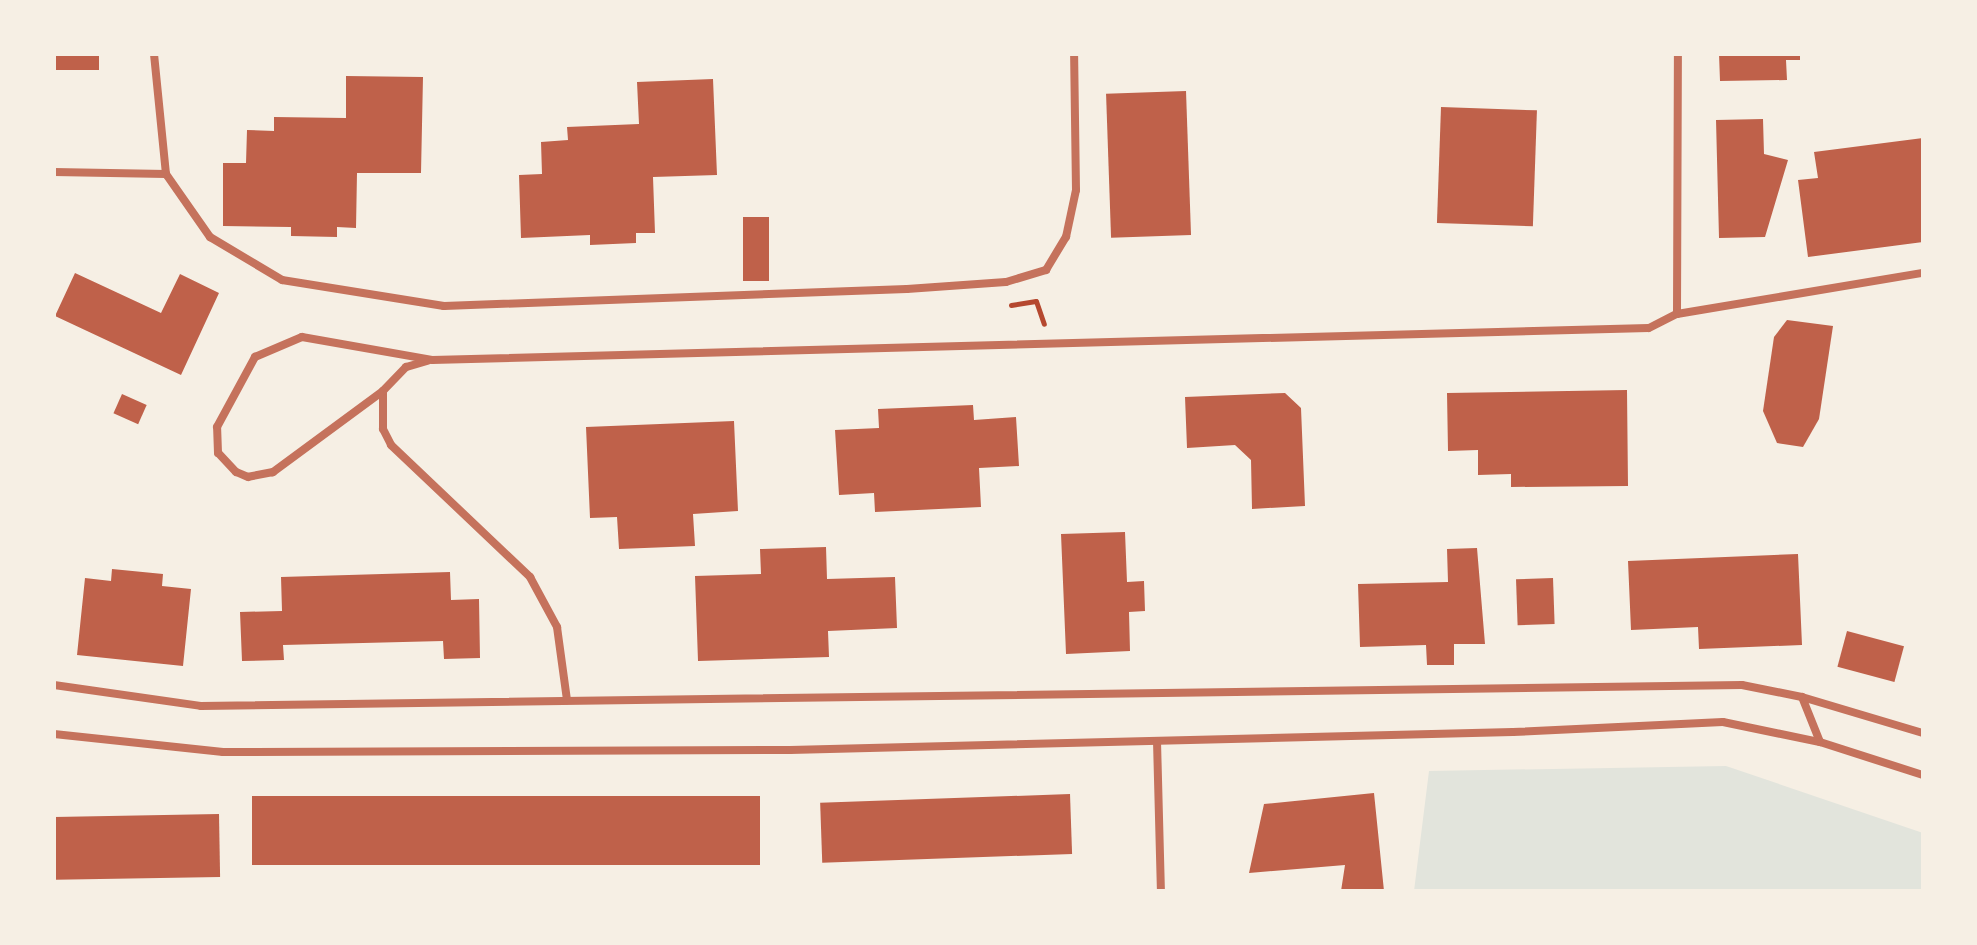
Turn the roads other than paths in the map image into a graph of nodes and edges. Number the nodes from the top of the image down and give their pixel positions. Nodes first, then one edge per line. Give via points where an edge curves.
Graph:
1 (154, 54) edge
2 (1074, 54) edge
3 (1678, 54) edge
4 (54, 172) edge
5 (166, 174) junction
6 (1923, 273) edge
7 (1677, 314) junction
8 (432, 360) junction
9 (383, 391) junction
10 (54, 685) edge
11 (1802, 697) junction
12 (567, 700) junction
13 (1923, 733) edge
14 (54, 734) edge
15 (1157, 741) junction
16 (1820, 742) junction
17 (1923, 775) edge
18 (1161, 891) edge

1 - 5 street
2 - 5 street via 1076,190 1066,237 1046,270 1006,282 444,306 282,280 210,237
3 - 7 street
4 - 5 street
6 - 7 street
7 - 8 street via 1649,328
8 - 9 street via 406,367
8 - 9 street via 302,337 255,357 217,427 218,453 225,464 248,477 273,472
9 - 12 street via 383,429 391,445 530,577 557,627
10 - 12 street via 201,706
11 - 12 street via 1726,685
11 - 13 street
11 - 16 street
14 - 15 street via 223,752 790,750
15 - 16 street via 1723,722
15 - 18 street
16 - 17 street

